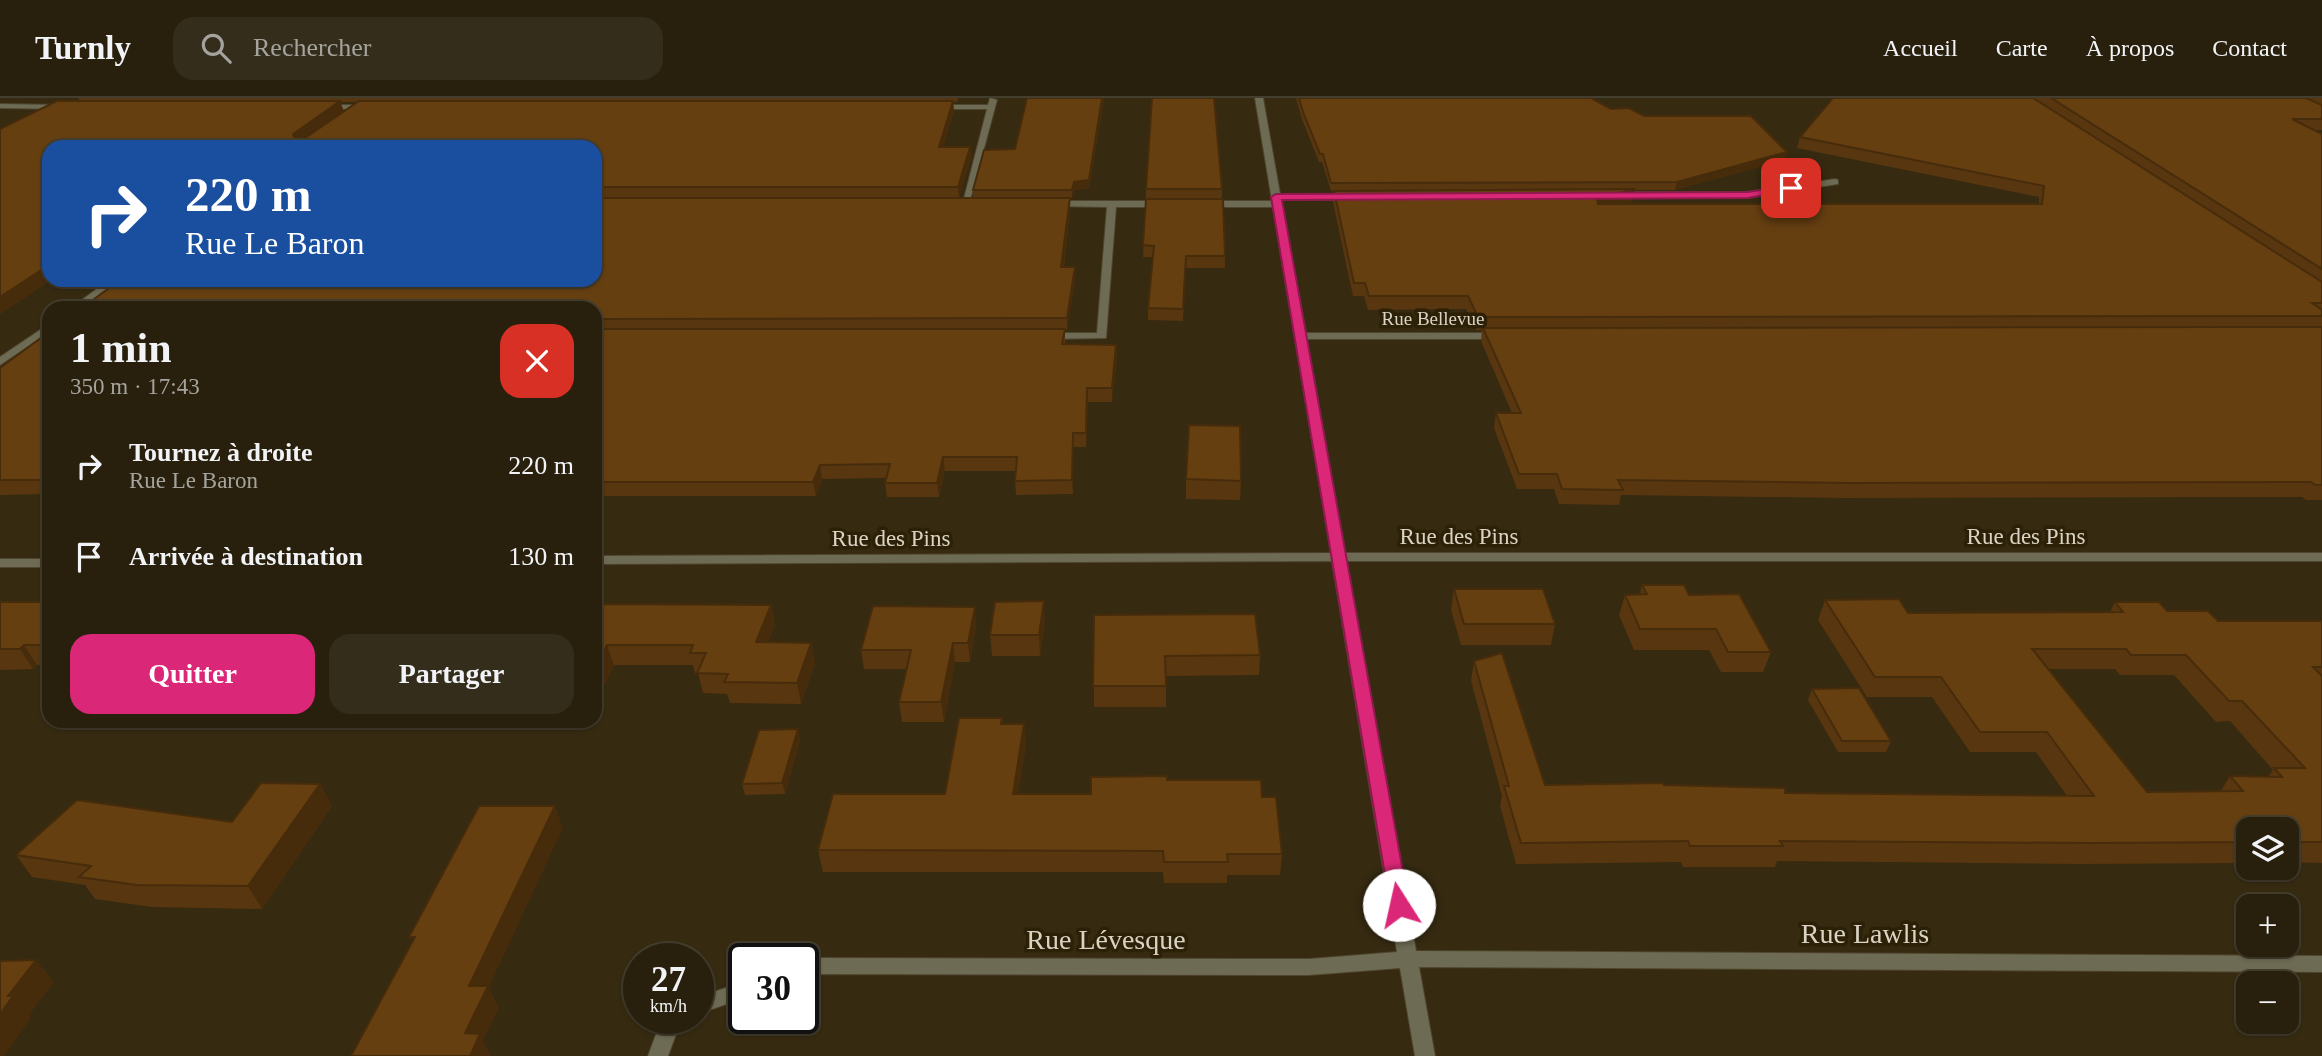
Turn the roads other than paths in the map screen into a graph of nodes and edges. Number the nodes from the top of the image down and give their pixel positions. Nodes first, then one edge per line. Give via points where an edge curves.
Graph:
1 (1259, 98) edge
2 (992, 102) edge
3 (0, 106) edge
4 (69, 107) edge
5 (317, 107) edge
6 (359, 107) junction
7 (387, 107) edge
8 (922, 107) edge
9 (348, 115) edge
10 (1835, 182) dead end
11 (1609, 195) edge
12 (1359, 197) edge
13 (1277, 200) junction
14 (951, 204) edge
15 (965, 204) junction
16 (978, 204) edge
17 (1045, 204) edge
18 (1112, 204) junction
19 (1181, 204) edge
20 (1195, 204) edge
21 (105, 287) edge
22 (86, 301) edge
23 (42, 332) edge
24 (1300, 336) junction
25 (1507, 336) edge
26 (35, 337) junction
27 (42, 337) edge
28 (1034, 337) edge
29 (0, 362) edge
30 (1338, 556) junction
31 (2322, 557) edge
32 (602, 560) edge
33 (0, 563) edge
34 (42, 563) edge
35 (1408, 958) junction
36 (2322, 964) edge
37 (819, 966) edge
38 (666, 1034) edge
39 (658, 1056) edge
40 (1425, 1056) edge

1 - 13 street
2 - 8 street
2 - 15 street
3 - 4 street
5 - 6 street
6 - 7 street
6 - 9 street
10 - 11 street via 1748,195
12 - 13 street
13 - 20 street
13 - 24 street
14 - 15 street
15 - 16 street
17 - 18 street
18 - 19 street
18 - 28 street via 1102,337
21 - 22 street
23 - 26 street
24 - 25 street, Rue Bellevue
24 - 30 street
26 - 27 street
26 - 29 street
30 - 31 street, Rue des Pins
30 - 32 street, Rue des Pins
30 - 35 street
33 - 34 street
35 - 36 street, Rue Lawlis
35 - 37 street, Rue Lévesque via 1309,967
35 - 40 street
38 - 39 street

